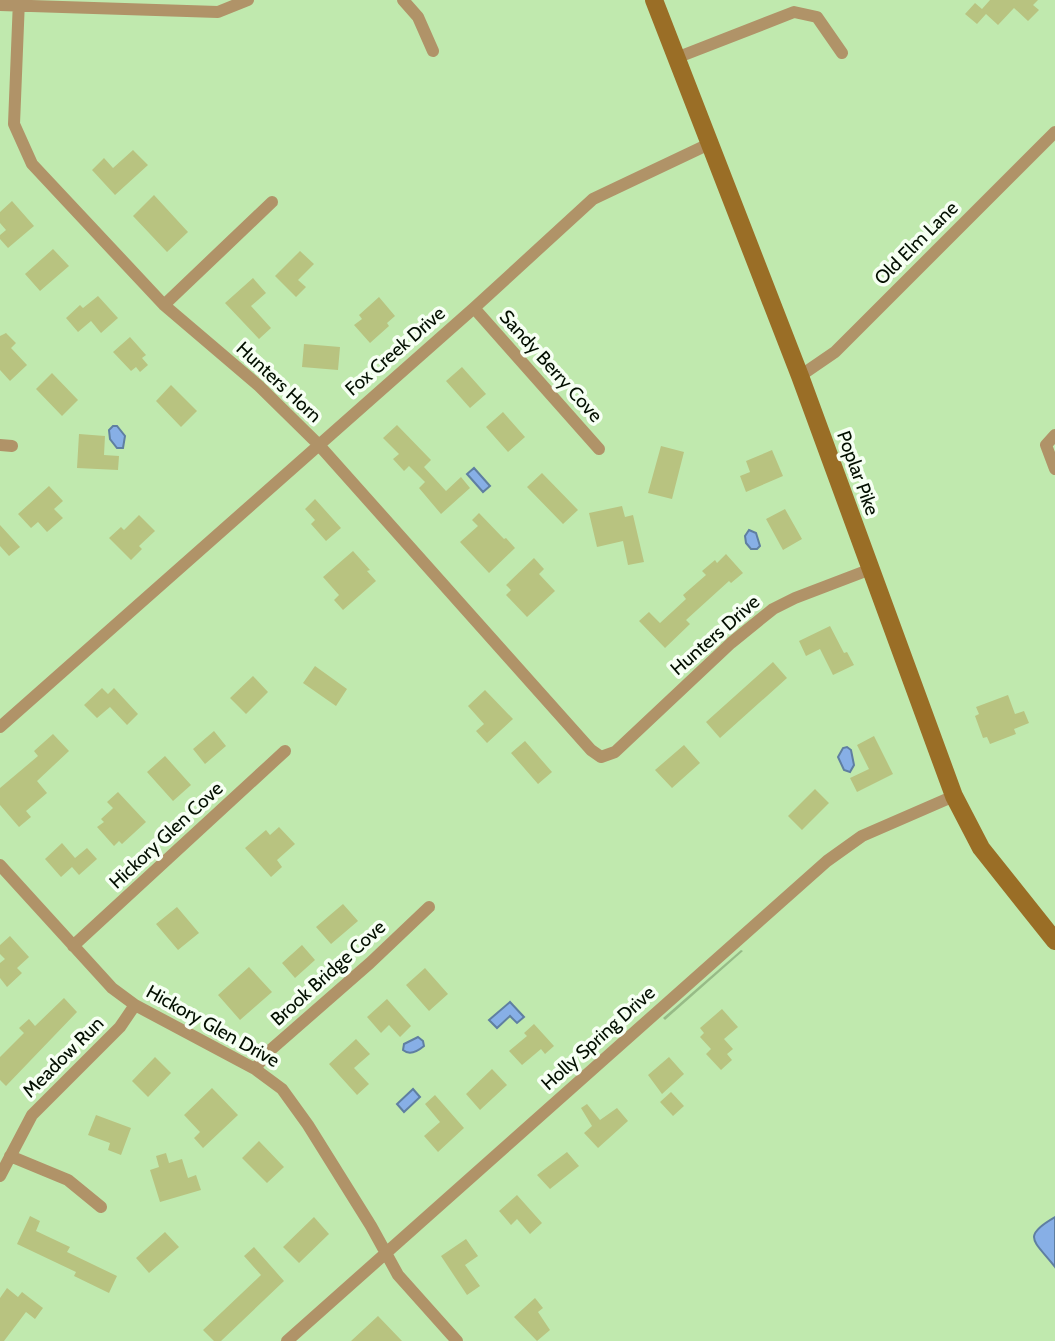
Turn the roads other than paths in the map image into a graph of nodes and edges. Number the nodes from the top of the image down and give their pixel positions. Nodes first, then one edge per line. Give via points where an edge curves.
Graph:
1 (248, 0) edge
2 (403, 0) edge
3 (654, 0) edge
4 (18, 2) edge
5 (0, 5) edge
6 (433, 51) dead end
7 (842, 53) dead end
8 (676, 58) junction
9 (1055, 132) edge
10 (709, 144) junction
11 (272, 202) dead end
12 (164, 305) junction
13 (474, 308) junction
14 (800, 376) junction
15 (1055, 435) edge
16 (318, 444) junction
17 (599, 449) dead end
18 (1055, 469) edge
19 (871, 569) junction
20 (0, 727) edge
21 (285, 751) dead end
22 (600, 757) joint
23 (954, 796) junction
24 (0, 865) edge
25 (429, 906) dead end
26 (1055, 941) edge
27 (73, 946) junction
28 (135, 1005) junction
29 (255, 1069) junction
30 (10, 1156) junction
31 (0, 1176) edge
32 (101, 1207) dead end
33 (385, 1254) junction
34 (287, 1341) edge
35 (457, 1341) edge

1 - 4 street via 218,12
2 - 6 street via 418,17
3 - 8 main road, Poplar Pike
4 - 5 street
4 - 12 street, Hunters Horn via 14,124 32,163
7 - 8 street via 817,17 794,12
8 - 10 main road, Poplar Pike
9 - 14 street, Old Elm Lane via 835,352
10 - 13 street, Fox Creek Drive via 593,198
10 - 14 main road, Poplar Pike
11 - 12 street
12 - 16 street, Hunters Horn via 259,386
13 - 16 street, Fox Creek Drive
13 - 17 street, Sandy Berry Cove
14 - 19 main road, Poplar Pike
15 - 18 street via 1046,445
16 - 20 street, Fox Creek Drive
16 - 22 street, Hunters Horn
19 - 22 street, Hunters Drive via 774,609 615,752
19 - 23 main road, Poplar Pike
21 - 27 street, Hickory Glen Cove
23 - 26 main road, Poplar Pike via 981,848
23 - 33 street, Holly Spring Drive via 862,836 827,861
24 - 27 street, Hickory Glen Drive
25 - 29 street, Brook Bridge Cove
27 - 28 street, Hickory Glen Drive via 111,988
28 - 29 street, Hickory Glen Drive
28 - 30 street, Meadow Run via 120,1027 32,1115
29 - 33 street, Hickory Glen Drive via 299,1109
30 - 31 street, Meadow Run
30 - 32 street via 68,1180
33 - 34 street, Holly Spring Drive
33 - 35 street, Hickory Glen Drive

